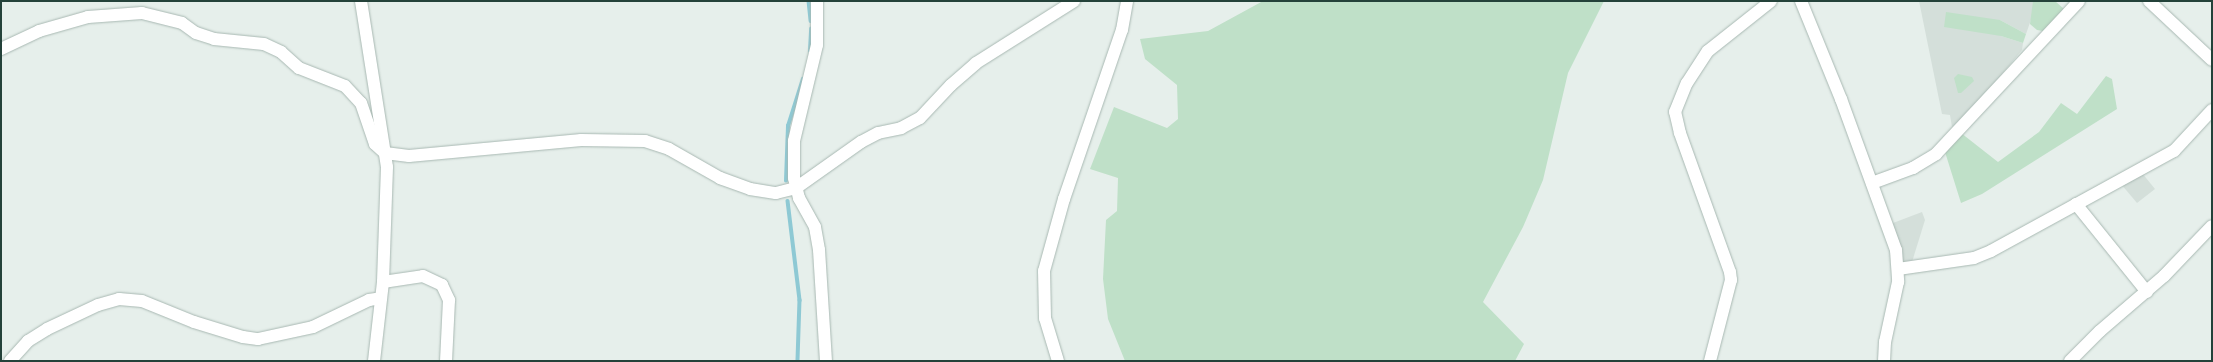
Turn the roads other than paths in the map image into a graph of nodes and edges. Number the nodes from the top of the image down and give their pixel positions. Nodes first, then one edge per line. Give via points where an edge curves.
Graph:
1 (361, 1) edge
2 (817, 1) edge
3 (1074, 1) edge
4 (1127, 1) edge
5 (1772, 1) edge
6 (1801, 1) edge
7 (2078, 1) edge
8 (2149, 1) edge
9 (1, 50) edge
10 (2212, 60) edge
11 (2212, 110) edge
12 (385, 153) junction
13 (1872, 183) junction
14 (796, 188) junction
15 (2076, 204) junction
16 (2212, 226) edge
17 (1898, 269) junction
18 (383, 282) junction
19 (2147, 292) junction
20 (381, 298) junction
21 (10, 361) edge
22 (374, 361) edge
23 (446, 361) edge
24 (826, 361) edge
25 (1058, 361) edge
26 (1710, 361) edge
27 (1884, 361) edge
28 (2070, 361) edge

1 - 12 street
2 - 14 street via 815,59 794,141
3 - 14 street via 976,64 951,85 920,118 901,128 861,142
4 - 25 street via 1122,30 1064,199 1044,272 1045,318
5 - 26 street via 1708,51 1686,83 1675,112 1730,272 1731,280
6 - 13 street
7 - 13 street via 1936,154 1913,168
8 - 10 street
9 - 12 street via 39,31 88,17 117,13 142,13 163,17 214,39 264,44 281,52 299,68 352,90 360,102 375,144
11 - 15 street via 2174,151
12 - 14 street via 409,156 580,140 645,141 669,149 720,178 750,189 776,193
12 - 18 street via 387,202
13 - 17 street via 1896,250
14 - 24 street via 814,227 819,250
15 - 17 street via 1983,255
15 - 19 street
16 - 19 street
17 - 27 street
18 - 20 street
18 - 23 street via 423,276 442,285 449,300
19 - 28 street via 2100,331
20 - 21 street via 369,300 313,327 258,339 242,338 194,322 142,300 119,299 98,305 47,329 28,341
20 - 22 street

